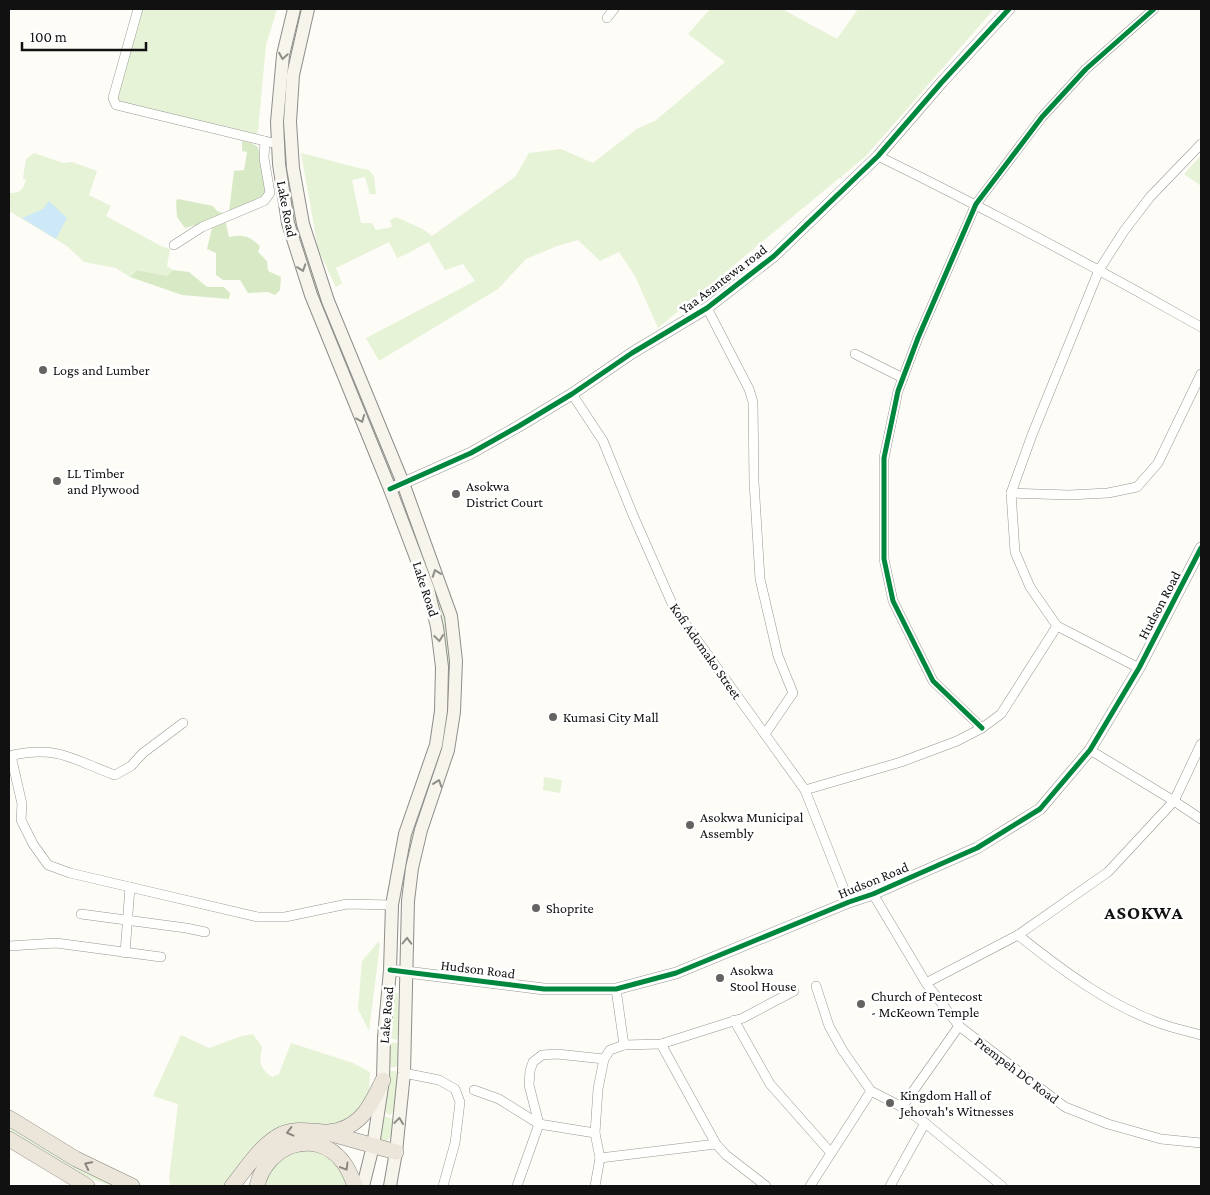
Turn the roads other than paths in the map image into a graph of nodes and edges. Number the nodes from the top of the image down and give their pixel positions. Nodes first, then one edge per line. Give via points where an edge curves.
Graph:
1 (138, 9) edge
2 (294, 9) edge
3 (308, 9) edge
4 (614, 9) edge
5 (1009, 9) edge
6 (1154, 9) edge
7 (607, 18) dead end
8 (271, 142) junction
9 (1201, 144) edge
10 (878, 156) junction
11 (976, 204) junction
12 (174, 245) dead end
13 (1099, 270) junction
14 (707, 308) junction
15 (1201, 328) edge
16 (855, 354) dead end
17 (1201, 374) edge
18 (903, 378) junction
19 (572, 394) junction
20 (403, 483) junction
21 (390, 489) junction
22 (1011, 493) junction
23 (1201, 548) edge
24 (1057, 626) junction
25 (1138, 668) junction
26 (183, 723) dead end
27 (982, 728) junction
28 (765, 734) junction
29 (1201, 744) edge
30 (1090, 750) junction
31 (805, 790) junction
32 (1174, 801) junction
33 (1201, 819) edge
34 (130, 887) junction
35 (873, 894) junction
36 (849, 902) junction
37 (392, 905) junction
38 (80, 914) dead end
39 (128, 920) junction
40 (205, 932) dead end
41 (1018, 935) junction
42 (9, 946) edge
43 (125, 953) junction
44 (161, 956) dead end
45 (390, 970) junction
46 (407, 971) junction
47 (926, 983) junction
48 (816, 986) dead end
49 (616, 989) junction
50 (794, 991) dead end
51 (734, 1020) junction
52 (959, 1026) junction
53 (1201, 1035) edge
54 (661, 1044) junction
55 (624, 1045) junction
56 (604, 1059) junction
57 (404, 1073) junction
58 (383, 1080) junction
59 (474, 1090) dead end
60 (871, 1091) junction
61 (902, 1107) junction
62 (9, 1118) edge
63 (925, 1122) junction
64 (539, 1124) junction
65 (327, 1133) junction
66 (595, 1133) junction
67 (9, 1139) edge
68 (1201, 1143) edge
69 (716, 1144) junction
70 (373, 1146) junction
71 (396, 1152) junction
72 (831, 1153) junction
73 (600, 1158) junction
74 (84, 1185) edge
75 (132, 1186) edge
76 (232, 1186) edge
77 (258, 1186) edge
78 (355, 1186) edge
79 (363, 1186) edge
80 (390, 1186) edge
81 (444, 1186) edge
82 (517, 1186) edge
83 (596, 1186) edge
84 (766, 1186) edge
85 (810, 1186) edge
86 (890, 1186) edge
87 (1002, 1186) edge

1 - 8 street via 113,98 116,105
2 -> 8 main road, Lake Road
3 - 20 main road, Lake Road via 294,74 290,122 298,202 325,294
4 - 7 street
5 - 10 street, Yaa Asantewa road
6 - 11 street via 1086,69 1042,117
8 - 12 street via 264,158 269,196 202,227
8 -> 21 main road, Lake Road via 300,262
9 - 13 street via 1150,197
10 - 11 street
10 - 14 street, Yaa Asantewa road via 774,256
11 - 13 street
11 - 18 street
13 - 15 street
13 - 22 street
14 - 19 street, Yaa Asantewa road
14 - 28 street via 753,402 760,579 778,656 793,693
16 - 18 street
17 - 22 street via 1158,463 1137,487 1108,493 1069,495
18 - 27 street via 884,458 884,559 893,601 933,681
19 - 20 street, Yaa Asantewa road via 471,453
19 - 28 street, Kofi Adomako Street via 603,441 674,608
20 - 21 street, Yaa Asantewa road
46 -> 20 main road, Lake Road via 412,868 448,750 454,712 456,661 451,616
21 -> 37 main road, Lake Road via 428,589 438,628 442,667 436,745 405,834
22 - 24 street via 1015,552 1030,587
23 - 25 street, Hudson Road
24 - 25 street
24 - 27 street via 1001,714
25 - 30 street, Hudson Road
26 - 34 street via 131,766 115,775 50,751 13,755 22,804 21,820 32,844 48,864 70,873
27 - 31 street via 901,762
28 - 31 street, Kofi Adomako Street
29 - 32 street
30 - 32 street
30 - 35 street, Hudson Road via 1040,809 1030,816 977,848
31 - 36 street, Kofi Adomako Street
32 - 33 street
32 - 41 street via 1108,872
34 - 37 street via 258,917 285,917 347,904
34 - 39 street
35 - 36 street, Hudson Road
35 - 47 street, Prempeh DC Road
36 - 49 street, Hudson Road via 676,973
37 - 45 main road, Lake Road
38 - 39 street
39 - 40 street
39 - 43 street
41 - 47 street
41 - 53 street via 1061,969 1128,1009 1171,1027
42 - 43 street via 56,944
43 - 44 street
45 - 46 street, Hudson Road
45 - 58 main road, Lake Road
46 - 49 street, Hudson Road via 544,989
46 - 57 main road, Lake Road
47 - 52 street, Prempeh DC Road
48 - 60 street via 829,1026 842,1051
49 - 55 street
50 - 51 street
51 - 54 street
51 - 72 street via 770,1084
52 - 61 street
52 - 68 street, Prempeh DC Road via 1065,1107 1108,1124 1162,1139
54 - 55 street
54 - 69 street
55 - 56 street via 610,1050
56 - 64 street via 557,1054 542,1055 533,1062 530,1085
56 - 66 street
71 -> 57 main road, Lake Road
57 - 81 street via 439,1080 455,1089 460,1102 455,1142
58 - 65 highway via 369,1109 359,1120
58 - 70 main road, Lake Road
59 - 64 street via 499,1099
60 - 61 street
60 - 72 street
61 - 63 street
75 -> 62 highway via 76,1159
63 - 86 street
63 - 87 street
64 - 66 street
64 - 82 street
65 - 70 highway
65 -> 76 highway via 293,1130 272,1139
66 - 73 street
67 - 74 highway
69 - 73 street
69 - 84 street
70 - 71 highway
70 - 79 main road, Lake Road
71 - 80 main road, Lake Road
72 - 85 street
73 - 83 street
77 -> 78 highway via 265,1167 277,1153 286,1147 309,1143 327,1148 344,1162

